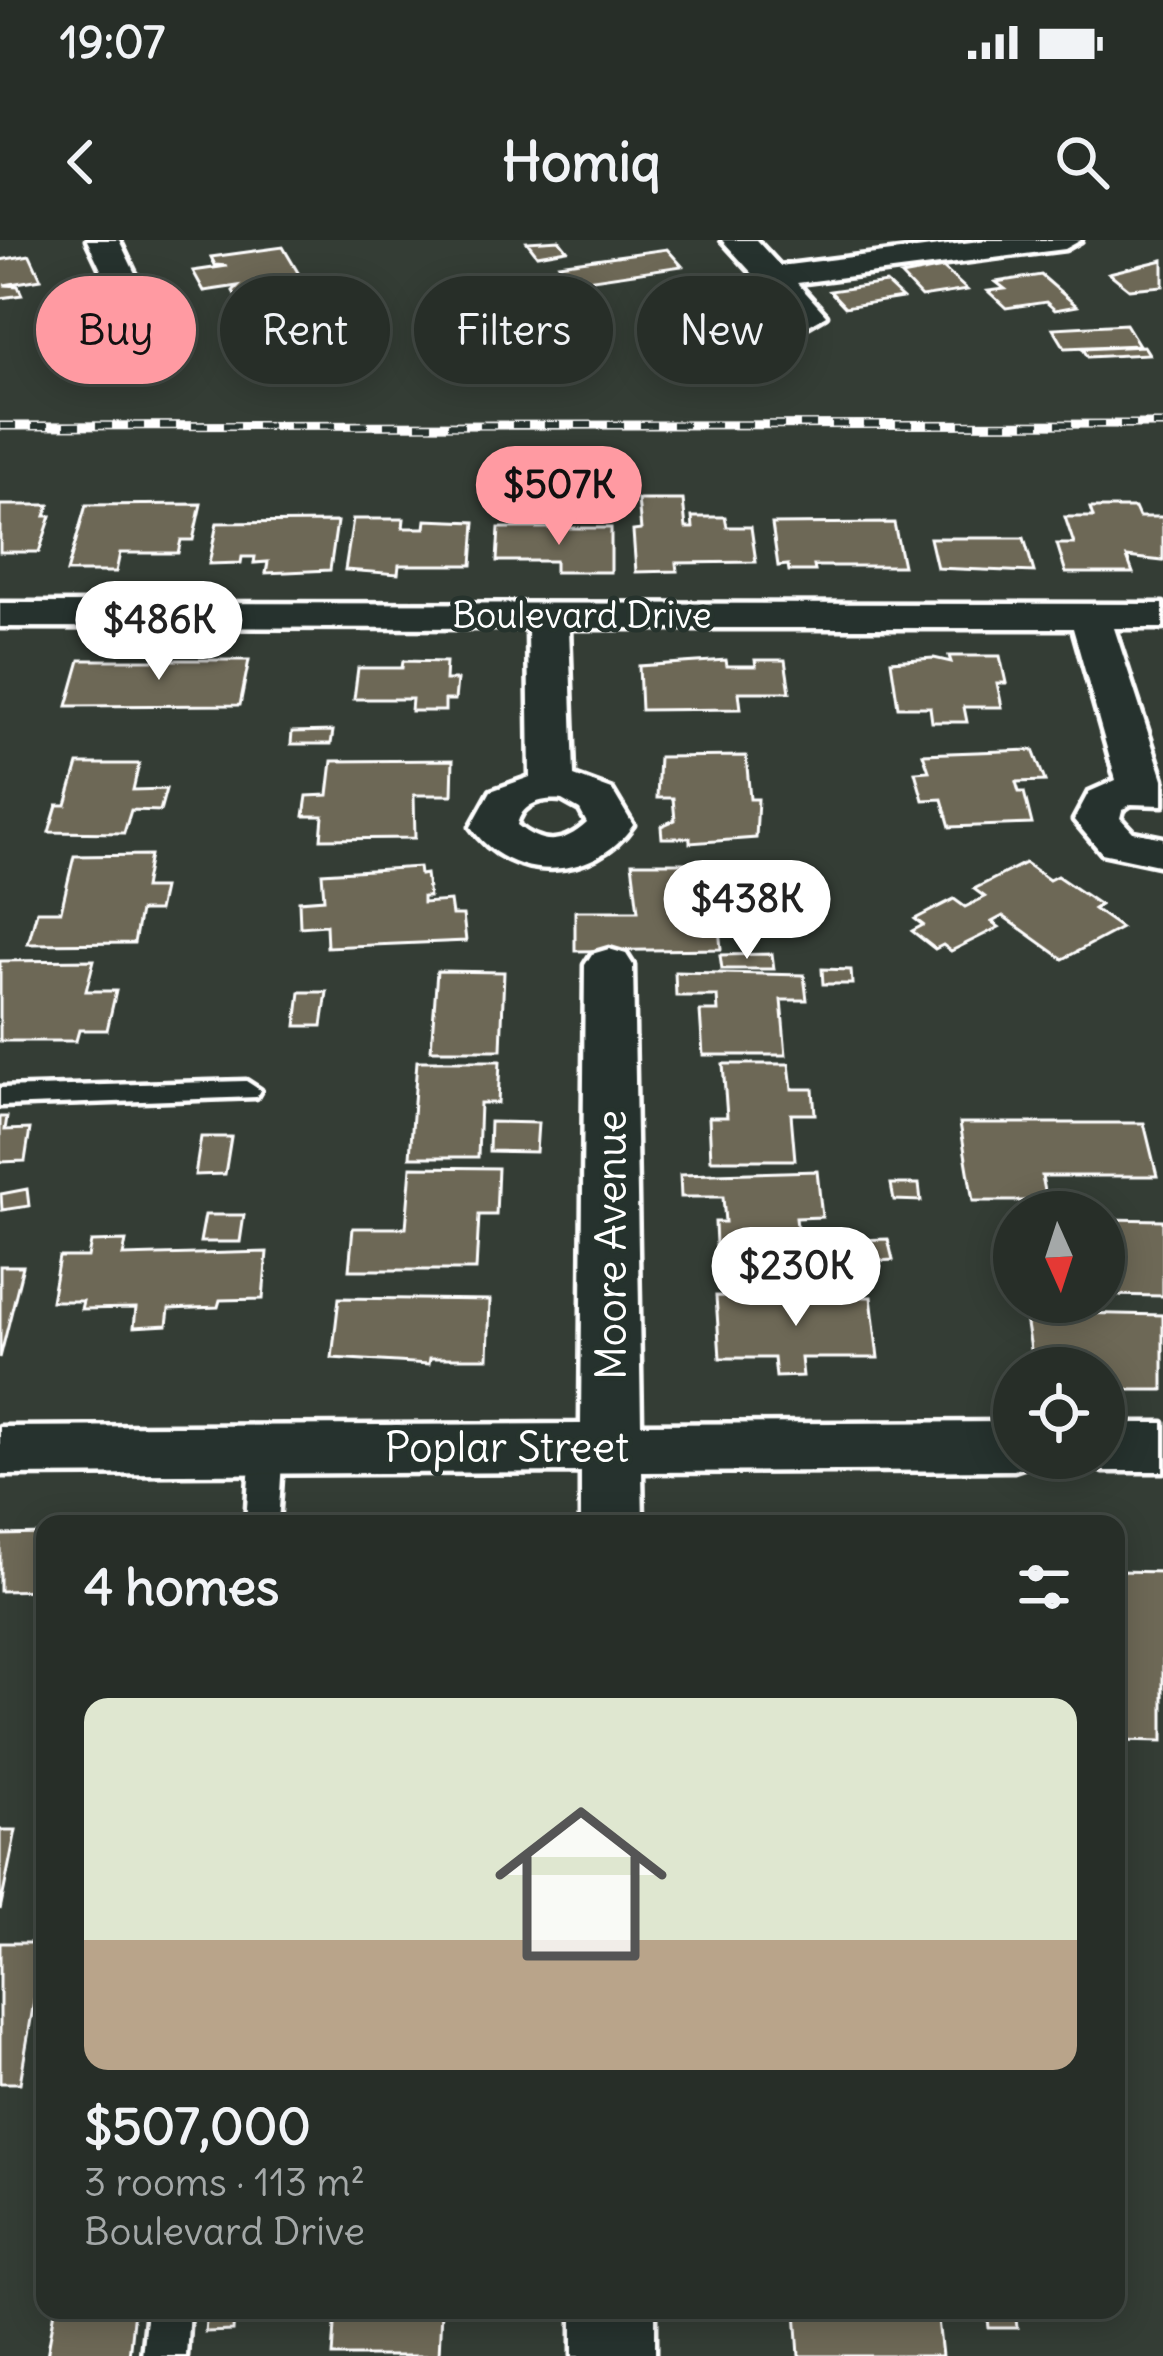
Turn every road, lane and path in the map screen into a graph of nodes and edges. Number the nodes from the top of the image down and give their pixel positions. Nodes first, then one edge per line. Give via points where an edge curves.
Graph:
1 (103, 240) edge
2 (739, 240) edge
3 (1065, 240) edge
4 (120, 276) edge
5 (773, 276) edge
6 (782, 276) edge
7 (806, 313) edge
8 (809, 316) dead end
9 (548, 615) junction
10 (1090, 615) junction
11 (1163, 616) edge
12 (3, 625) edge
13 (551, 786) dead end
14 (1152, 790) edge
15 (1163, 852) edge
16 (609, 965) dead end
17 (246, 1090) dead end
18 (0, 1097) edge
19 (267, 1446) junction
20 (993, 1446) edge
21 (1125, 1447) edge
22 (611, 1448) junction
23 (1163, 1448) edge
24 (0, 1451) edge
25 (263, 1515) edge
26 (611, 1515) edge
27 (167, 2319) edge
28 (614, 2319) edge
29 (164, 2356) edge
30 (614, 2356) edge

1 - 4 street
2 - 5 street
3 - 6 street
7 - 8 street
9 - 10 street, Boulevard Drive
9 - 12 street, Boulevard Drive
9 - 13 street
10 - 11 street, Boulevard Drive
10 - 14 street
14 - 15 street via 1106,798 1097,820 1118,843
16 - 22 street, Moore Avenue
17 - 18 lane
19 - 22 street, Poplar Street
19 - 24 street, Poplar Street
19 - 25 lane
20 - 22 street, Poplar Street
21 - 23 street
22 - 26 street, Moore Avenue
27 - 29 lane
28 - 30 street

